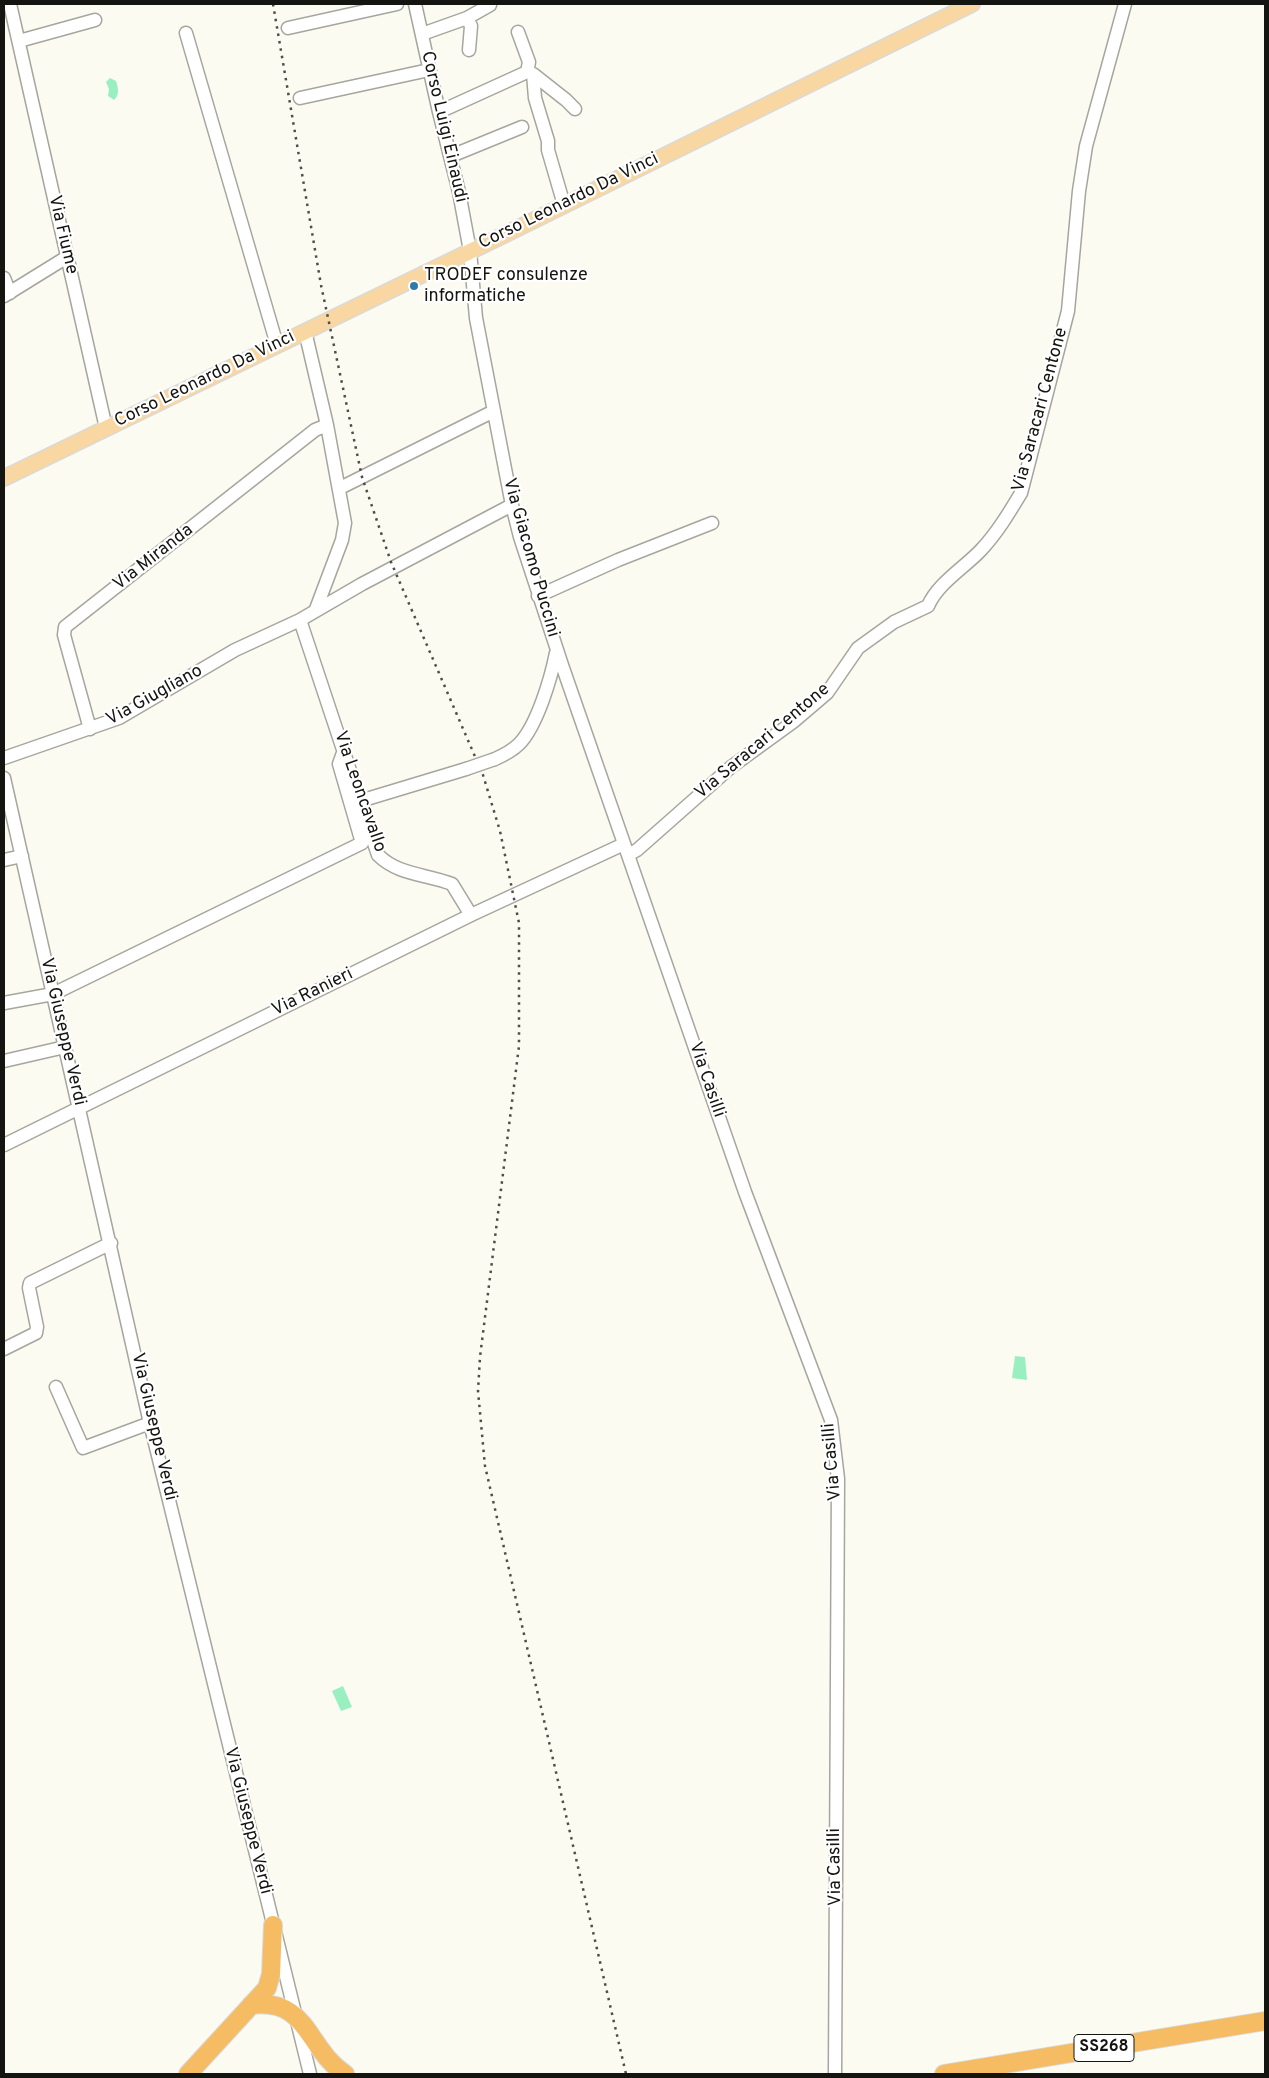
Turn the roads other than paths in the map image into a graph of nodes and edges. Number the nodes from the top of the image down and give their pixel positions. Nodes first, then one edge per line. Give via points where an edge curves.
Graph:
1 (10, 4) edge
2 (397, 4) edge
3 (415, 4) edge
4 (972, 4) edge
5 (1125, 4) edge
6 (490, 6) dead end
7 (468, 18) junction
8 (95, 20) dead end
9 (9, 23) edge
10 (288, 28) dead end
11 (518, 32) dead end
12 (186, 33) dead end
13 (422, 34) junction
14 (19, 41) junction
15 (469, 50) dead end
16 (429, 70) junction
17 (530, 73) junction
18 (300, 98) dead end
19 (575, 109) dead end
20 (439, 112) junction
21 (522, 127) dead end
22 (451, 156) junction
23 (564, 205) junction
24 (470, 251) junction
25 (67, 256) junction
26 (4, 278) edge
27 (7, 294) edge
28 (305, 331) junction
29 (277, 345) junction
30 (494, 411) junction
31 (327, 425) junction
32 (106, 428) junction
33 (4, 478) edge
34 (340, 488) junction
35 (512, 505) junction
36 (712, 523) dead end
37 (538, 596) junction
38 (316, 609) junction
39 (300, 620) junction
40 (557, 650) junction
41 (90, 729) junction
42 (344, 750) junction
43 (4, 758) edge
44 (4, 778) edge
45 (360, 801) junction
46 (626, 850) junction
47 (22, 856) junction
48 (4, 860) edge
49 (471, 915) junction
50 (53, 994) junction
51 (4, 1003) edge
52 (65, 1047) junction
53 (4, 1061) edge
54 (79, 1108) junction
55 (4, 1144) edge
56 (111, 1243) junction
57 (4, 1349) edge
58 (56, 1387) dead end
59 (150, 1423) junction
60 (273, 1925) junction
61 (251, 2005) junction
62 (296, 2015) junction
63 (1265, 2021) edge
64 (188, 2074) edge
65 (310, 2074) edge
66 (345, 2074) edge
67 (835, 2074) edge
68 (944, 2074) edge

1 - 9 street, Via Fiume
2 - 10 street
3 - 13 street, Corso Luigi Einaudi
4 - 23 main road, Corso Leonardo Da Vinci
5 - 46 street, Via Saracari Centone via 1086,146 1068,311 1021,493 1013,507 982,549 934,594 928,606 894,622 858,648 827,693 731,767 637,850
6 - 7 street
7 - 13 street
7 - 15 street via 472,26
8 - 14 street
9 - 14 street, Via Fiume
11 - 17 street
12 - 29 street
13 - 16 street, Corso Luigi Einaudi
14 - 25 street, Via Fiume
16 - 18 street
16 - 20 street, Corso Luigi Einaudi
17 - 19 street
17 - 20 street
17 - 23 street
20 - 22 street, Corso Luigi Einaudi
21 - 22 street
22 - 24 street, Corso Luigi Einaudi
23 - 24 main road, Corso Leonardo Da Vinci
24 - 28 main road, Corso Leonardo Da Vinci
24 - 30 street, Via Giacomo Puccini via 476,318
25 - 27 street
25 - 32 street, Via Fiume
26 - 27 street
28 - 29 main road, Corso Leonardo Da Vinci
28 - 31 street
29 - 32 main road, Corso Leonardo Da Vinci
30 - 34 street
30 - 35 street, Via Giacomo Puccini
31 - 34 street
31 - 41 street, Via Miranda via 315,430 65,628 64,635
32 - 33 main road, Corso Leonardo Da Vinci
34 - 38 street via 344,532
35 - 37 street, Via Giacomo Puccini
35 - 38 street, Via Giugliano
36 - 37 street
37 - 40 street, Via Giacomo Puccini
38 - 39 street, Via Giugliano
39 - 41 street, Via Giugliano via 234,650 120,718
39 - 42 street, Via Leoncavallo
40 - 45 street, bridge via 554,667 530,728 519,744 495,759
40 - 46 street, Via Giacomo Puccini
41 - 43 street, Via Giugliano
42 - 45 street, Via Leoncavallo
42 - 50 street via 339,764 362,843
44 - 47 street, Via Giuseppe Verdi
45 - 49 street, Via Leoncavallo via 378,855 398,870 452,884
46 - 49 street, Via Ranieri
46 - 67 street, Via Casilli via 745,1192 831,1420 838,1479
47 - 48 street
47 - 50 street, Via Giuseppe Verdi
49 - 54 street, Via Ranieri
50 - 51 street
50 - 52 street, Via Giuseppe Verdi
52 - 53 street
52 - 54 street, Via Giuseppe Verdi
54 - 55 street, Via Ranieri
54 - 56 street, Via Giuseppe Verdi
56 - 57 street via 30,1283 36,1333
56 - 59 street, Via Giuseppe Verdi
58 - 59 street via 83,1448
59 - 60 street, Via Giuseppe Verdi
60 - 61 highway via 271,1974 267,1988
60 - 62 street, Via Giuseppe Verdi
61 - 62 highway via 281,2006
61 - 64 highway
62 - 65 street, Via Giuseppe Verdi
62 - 66 highway via 322,2053
63 - 68 highway, SS268

